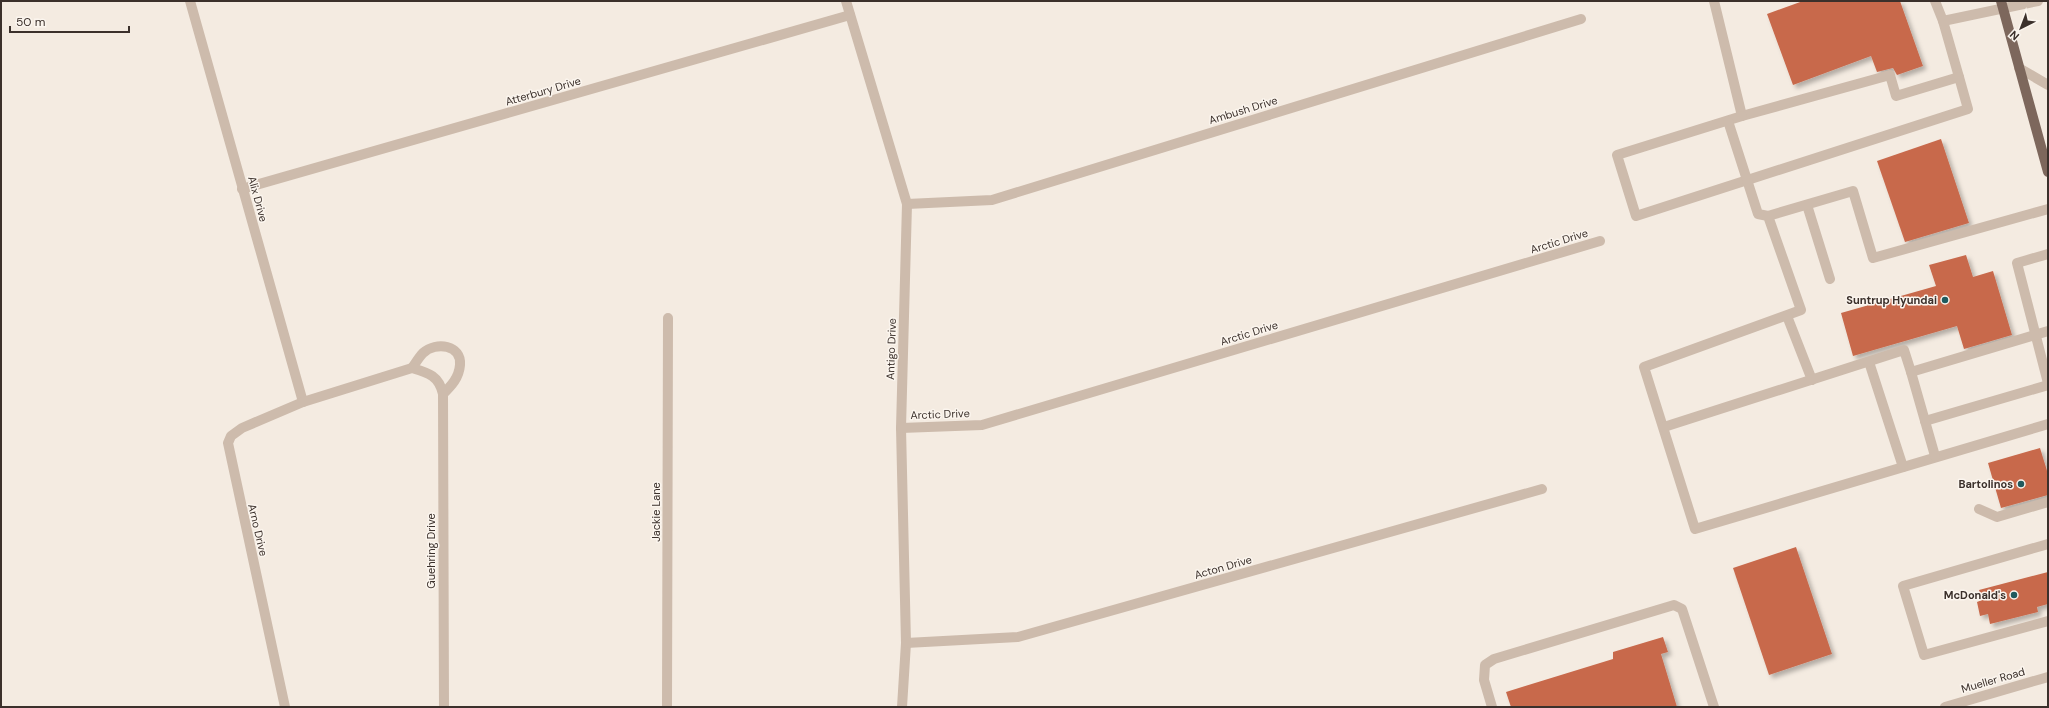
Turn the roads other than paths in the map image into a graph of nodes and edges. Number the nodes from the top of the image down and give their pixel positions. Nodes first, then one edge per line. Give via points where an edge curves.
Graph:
1 (190, 1) edge
2 (846, 1) edge
3 (1714, 1) edge
4 (1935, 1) edge
5 (2038, 1) edge
6 (2002, 5) edge
7 (850, 15) junction
8 (1581, 19) dead end
9 (1943, 21) junction
10 (2019, 68) junction
11 (1958, 77) junction
12 (2048, 85) edge
13 (1742, 116) junction
14 (1728, 121) junction
15 (2046, 154) edge
16 (2048, 172) edge
17 (1747, 181) junction
18 (242, 189) junction
19 (907, 204) junction
20 (1807, 205) junction
21 (2048, 209) edge
22 (1768, 216) junction
23 (1600, 241) dead end
24 (2048, 254) edge
25 (1830, 279) dead end
26 (1787, 316) junction
27 (668, 318) dead end
28 (2048, 331) edge
29 (2035, 334) junction
30 (1868, 362) junction
31 (412, 368) junction
32 (1911, 372) junction
33 (1812, 380) junction
34 (2048, 384) edge
35 (443, 394) junction
36 (303, 402) junction
37 (1925, 421) junction
38 (2048, 424) edge
39 (1664, 427) junction
40 (901, 428) junction
41 (1935, 456) junction
42 (1903, 466) junction
43 (1542, 489) dead end
44 (2048, 502) edge
45 (1978, 509) dead end
46 (2048, 544) edge
47 (2048, 621) edge
48 (906, 643) junction
49 (2048, 677) edge
50 (285, 707) edge
51 (444, 707) edge
52 (667, 707) edge
53 (902, 707) edge
54 (1492, 707) edge
55 (1714, 707) edge
56 (1945, 707) edge

1 - 18 street, Alix Drive
2 - 7 street, Antigo Drive
3 - 13 street
4 - 9 street
5 - 6 street
6 - 9 street
6 - 10 main road
7 - 18 street, Atterbury Drive
7 - 19 street, Antigo Drive
8 - 19 street, Ambush Drive via 992,200
9 - 11 street
10 - 12 street
10 - 15 main road
11 - 13 street via 1896,96 1890,75
11 - 17 street via 1968,109
13 - 14 street
14 - 17 street
14 - 17 street via 1617,155 1636,216
15 - 16 main road
17 - 22 street via 1758,214
18 - 36 street, Alix Drive
19 - 40 street, Antigo Drive
20 - 21 street via 1853,191 1873,258
20 - 22 street
20 - 25 street
22 - 26 street via 1801,310
23 - 40 street, Arctic Drive via 982,425
24 - 29 street via 2017,263
26 - 33 street
26 - 39 street via 1644,367
27 - 52 street, Jackie Lane
28 - 29 street
29 - 32 street
29 - 34 street
30 - 32 street via 1904,350
30 - 33 street
30 - 42 street
31 - 35 street via 428,373 440,383
31 - 35 street via 422,353 432,347 443,345 455,351 460,363 458,375
31 - 36 street
32 - 37 street
33 - 39 street
34 - 37 street
35 - 51 street, Guehring Drive
36 - 50 street, Arno Drive via 242,428 231,436 228,443
37 - 41 street
38 - 41 street
39 - 42 street via 1695,529
40 - 48 street, Antigo Drive
41 - 42 street
43 - 48 street, Acton Drive via 1018,637
44 - 45 street via 1997,517
46 - 47 street via 1903,586 1924,655
48 - 53 street, Antigo Drive
49 - 56 street, Mueller Road
54 - 55 street via 1484,680 1485,665 1494,659 1674,605 1682,609

